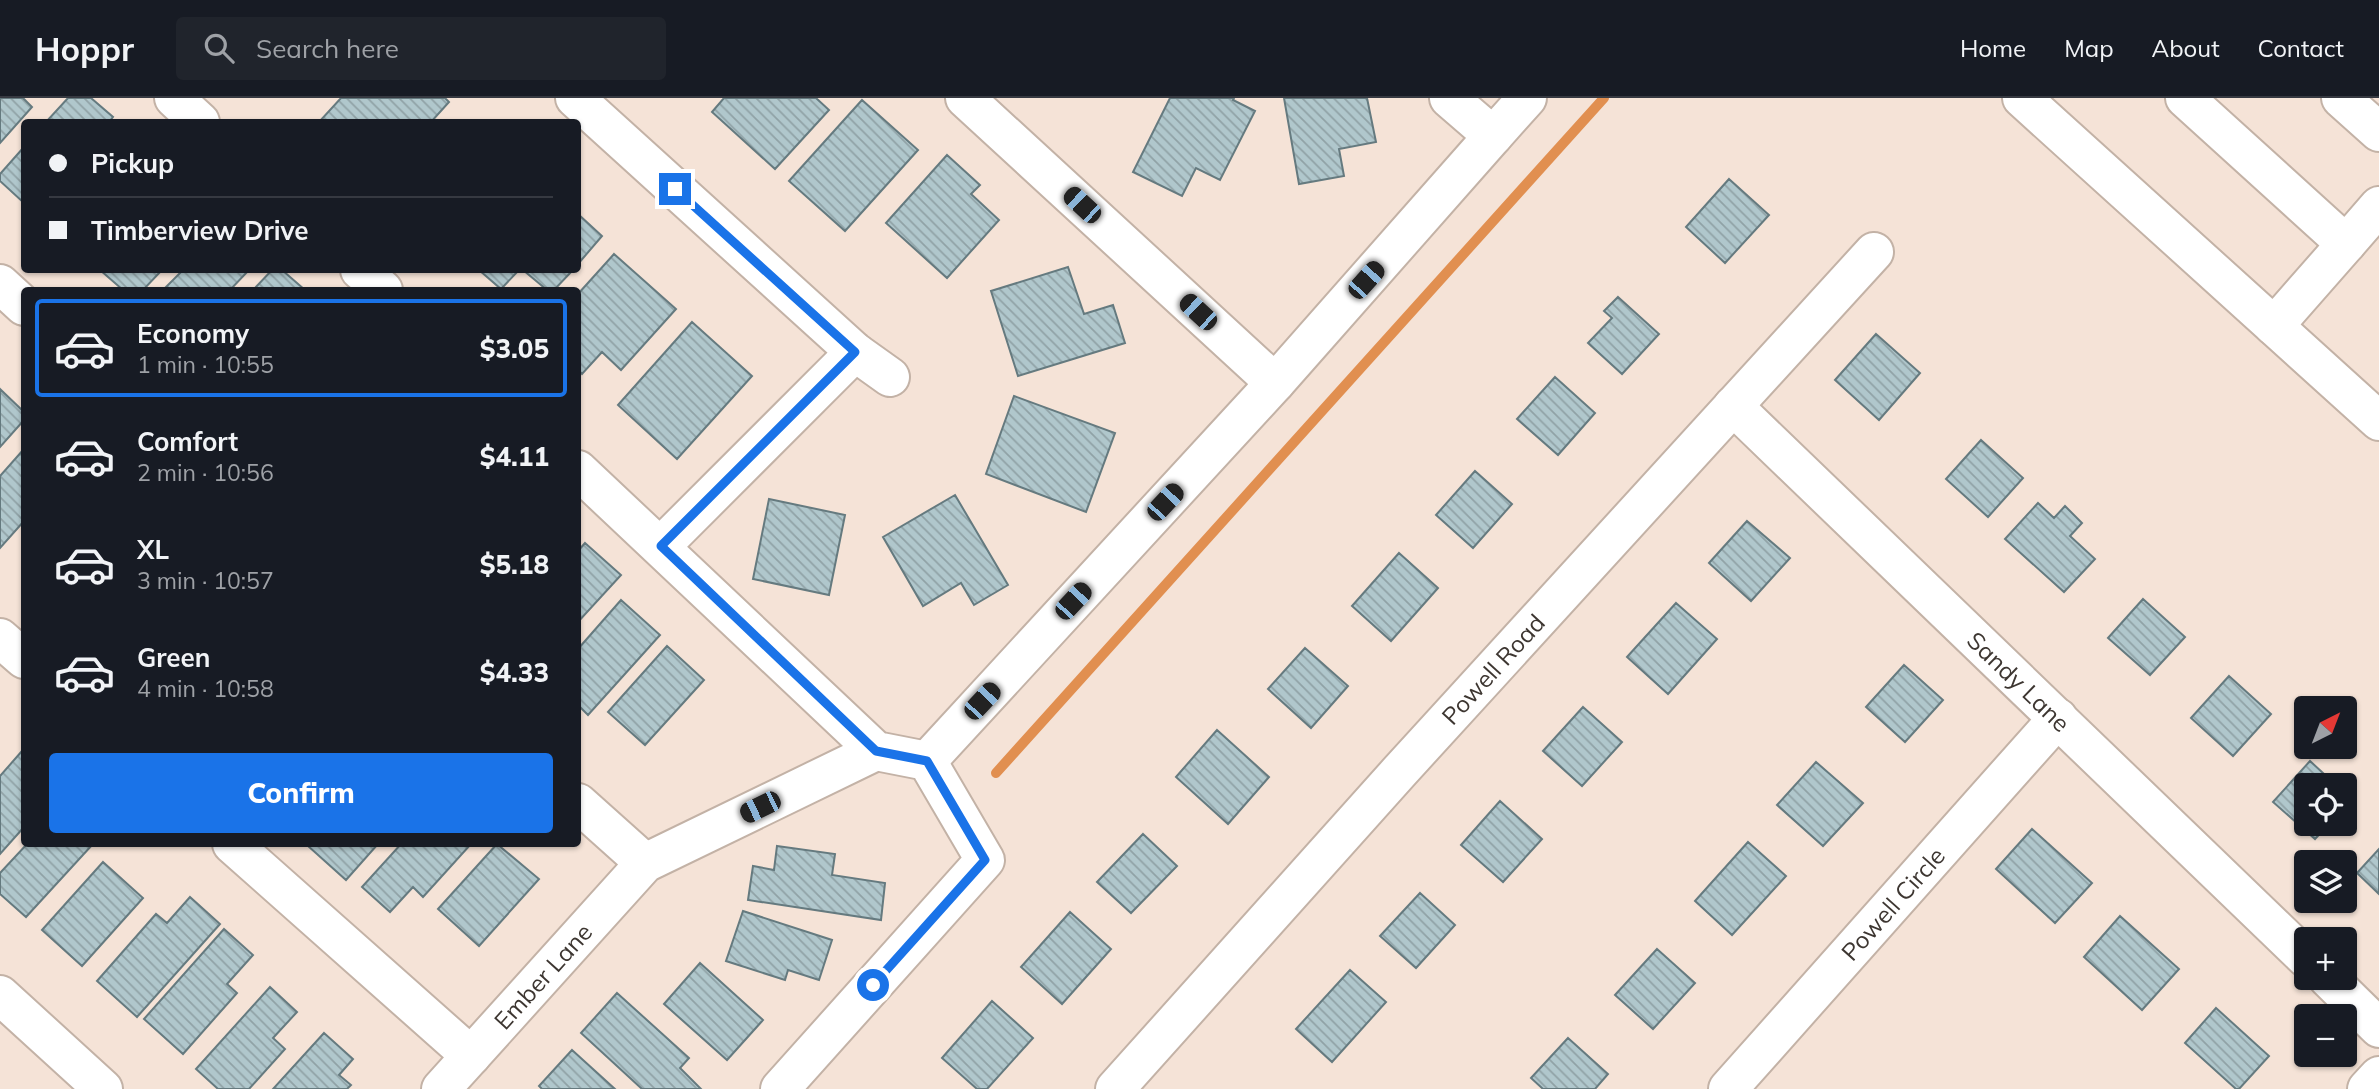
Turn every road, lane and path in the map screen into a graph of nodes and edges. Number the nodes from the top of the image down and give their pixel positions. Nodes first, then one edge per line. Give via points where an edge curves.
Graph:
1 (174, 98) edge
2 (575, 98) edge
3 (965, 98) edge
4 (1449, 98) edge
5 (1527, 98) edge
6 (2022, 98) edge
7 (2185, 98) edge
8 (2342, 98) edge
9 (197, 119) edge
10 (2379, 132) edge
11 (1493, 136) junction
12 (2379, 206) edge
13 (2346, 244) junction
14 (1874, 252) dead end
15 (363, 273) edge
16 (0, 284) edge
17 (380, 287) edge
18 (21, 303) edge
19 (2274, 326) junction
20 (855, 352) junction
21 (890, 377) dead end
22 (1275, 383) junction
23 (1733, 406) junction
24 (2379, 421) edge
25 (581, 473) edge
26 (661, 546) junction
27 (0, 638) edge
28 (21, 656) edge
29 (2058, 718) junction
30 (876, 751) junction
31 (927, 761) junction
32 (581, 806) edge
33 (235, 847) edge
34 (645, 863) junction
35 (2294, 946) edge
36 (2340, 990) edge
37 (0, 995) edge
38 (2379, 1028) edge
39 (471, 1056) junction
40 (2379, 1076) edge
41 (103, 1089) edge
42 (441, 1089) edge
43 (780, 1089) edge
44 (1115, 1089) edge
45 (1728, 1089) edge
46 (2367, 1089) edge

1 - 9 street
2 - 20 street
3 - 22 street
4 - 11 street
5 - 11 street
6 - 19 street
7 - 13 street
8 - 10 street
11 - 22 street
12 - 13 street
13 - 19 street
14 - 23 street, Powell Road
15 - 17 street
16 - 18 street
19 - 24 street
20 - 21 street
20 - 26 street
22 - 31 street
23 - 29 street, Sandy Lane
23 - 44 street, Powell Road
25 - 26 street
26 - 30 street
27 - 28 street
29 - 35 street, Sandy Lane
29 - 45 street, Powell Circle
30 - 31 street
30 - 34 street
31 - 43 street via 985,860
32 - 34 street
33 - 39 street
34 - 39 street, Ember Lane
36 - 38 street
37 - 41 street
39 - 42 street, Ember Lane
40 - 46 street

